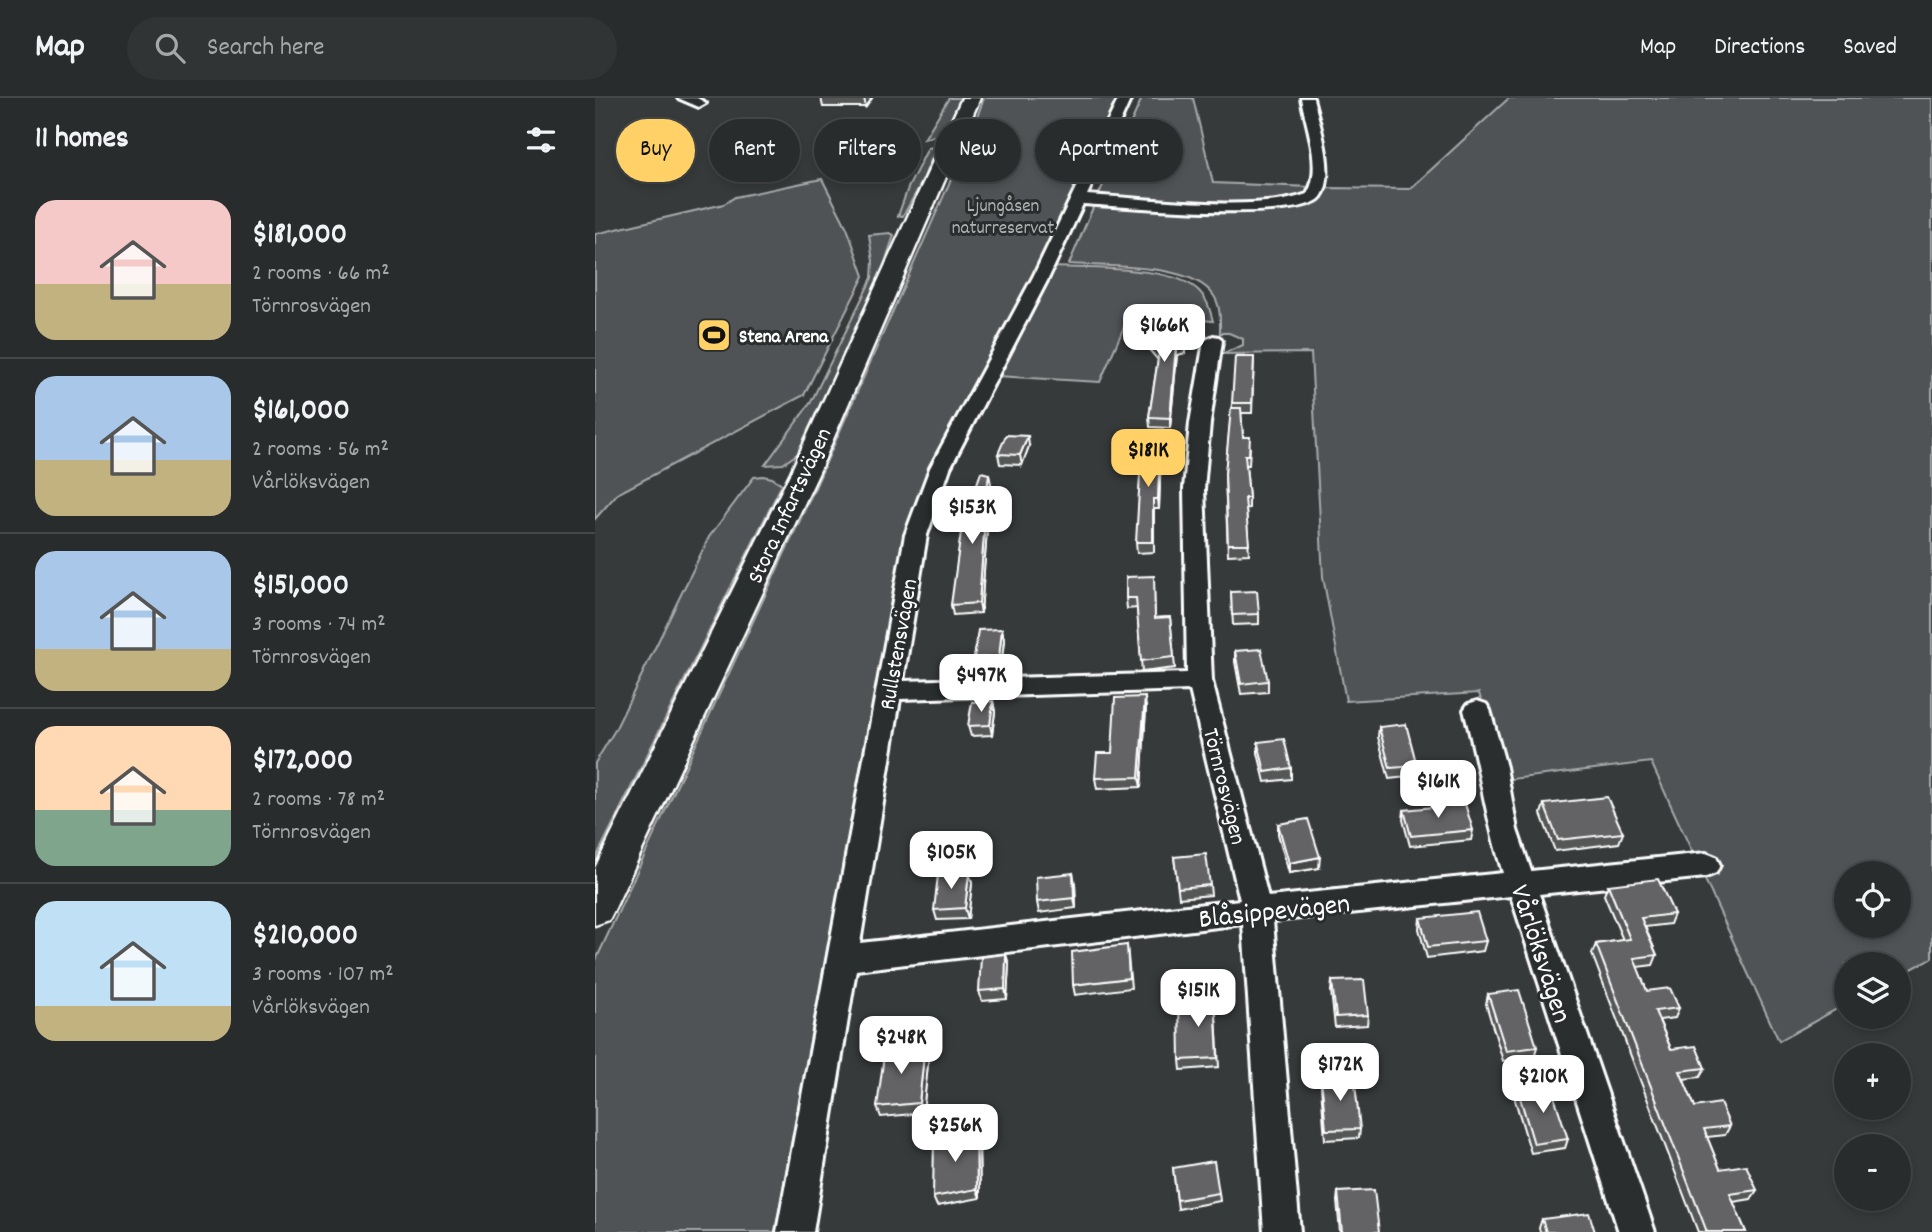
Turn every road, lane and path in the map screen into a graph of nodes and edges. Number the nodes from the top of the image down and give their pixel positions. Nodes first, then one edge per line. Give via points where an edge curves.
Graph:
1 (684, 98) edge
2 (971, 98) edge
3 (1125, 98) edge
4 (1307, 98) edge
5 (699, 103) dead end
6 (1077, 198) junction
7 (1213, 341) dead end
8 (1200, 681) junction
9 (889, 690) junction
10 (1476, 710) dead end
11 (1706, 865) dead end
12 (1520, 886) junction
13 (595, 908) edge
14 (1258, 910) junction
15 (843, 958) junction
16 (795, 1232) edge
17 (1282, 1232) edge
18 (1637, 1232) edge

1 - 5 street
2 - 13 main road, Stora Infartsvägen via 805,472
3 - 6 street, Rullstensvägen
4 - 6 street via 1320,183 1313,197 1301,203 1268,206
6 - 9 street, Rullstensvägen via 1041,278 928,496 916,535
7 - 8 street, Törnrosvägen via 1194,489
8 - 9 street
8 - 14 street, Törnrosvägen
9 - 15 street, Rullstensvägen
10 - 12 street, Vårlöksvägen
11 - 12 street, Blåsippevägen
12 - 14 street, Blåsippevägen
12 - 18 street, Vårlöksvägen
14 - 15 street, Blåsippevägen
14 - 17 street, Törnrosvägen
15 - 16 street, Rullstensvägen

